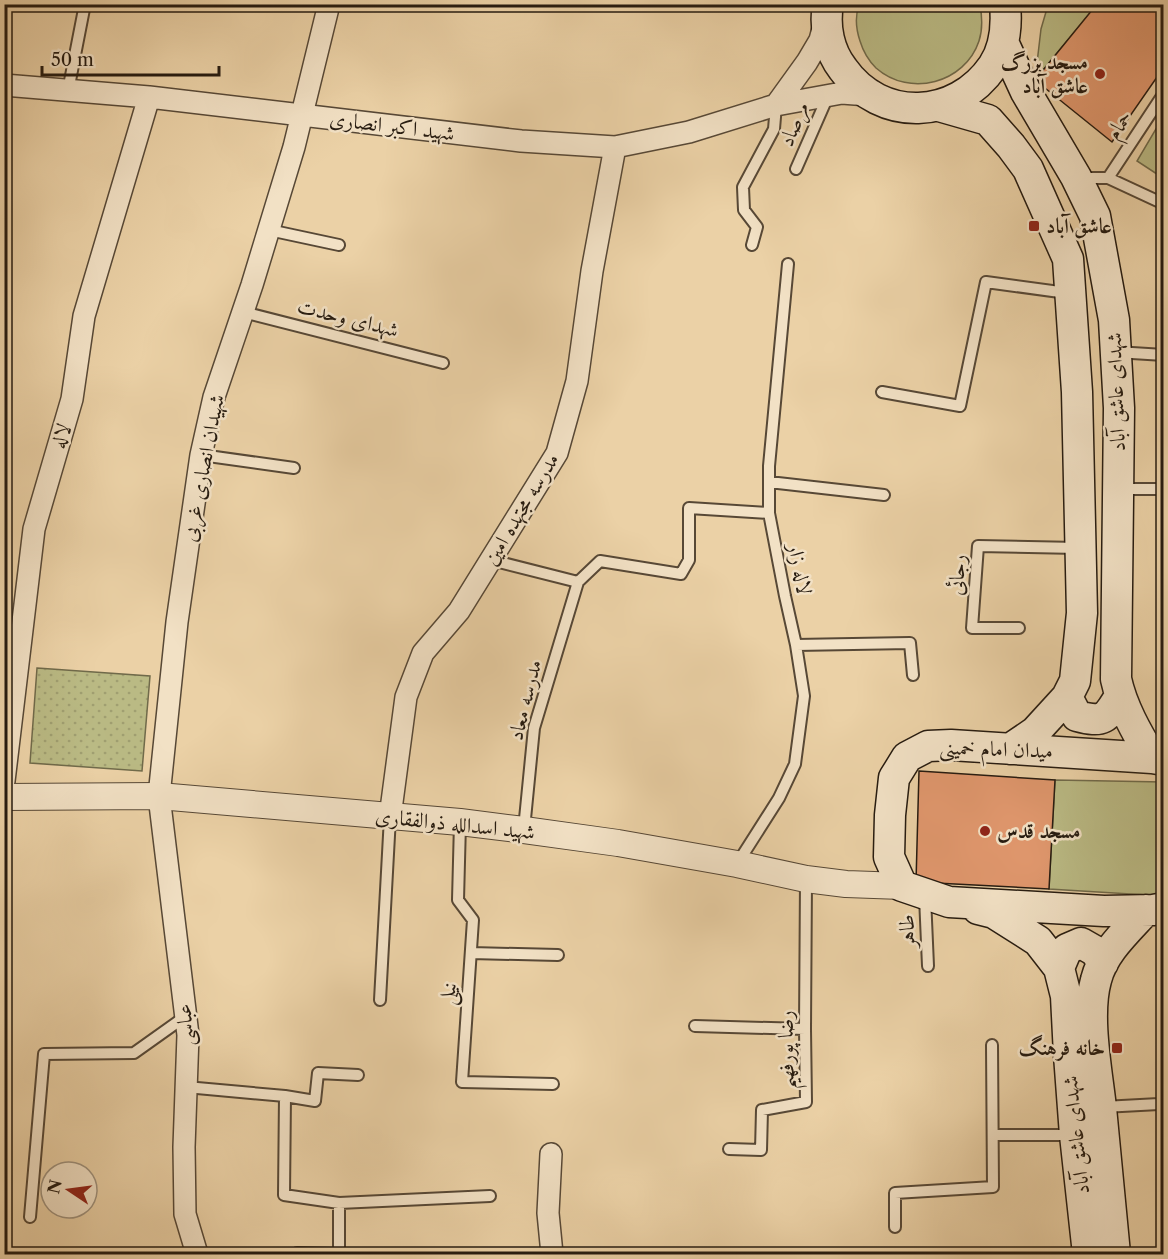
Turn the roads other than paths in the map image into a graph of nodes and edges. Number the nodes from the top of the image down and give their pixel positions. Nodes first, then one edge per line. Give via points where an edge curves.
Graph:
1 (85, 4) edge
2 (329, 4) edge
3 (1005, 4) edge
4 (1016, 4) edge
5 (826, 8) edge
6 (1003, 42) junction
7 (4, 85) edge
8 (69, 91) junction
9 (1164, 93) edge
10 (868, 95) junction
11 (828, 96) junction
12 (149, 97) junction
13 (776, 105) junction
14 (939, 106) junction
15 (303, 116) junction
16 (615, 147) junction
17 (796, 169) dead end
18 (1076, 177) junction
19 (1108, 178) junction
20 (1164, 204) edge
21 (269, 230) junction
22 (339, 245) dead end
23 (752, 245) dead end
24 (788, 264) dead end
25 (1070, 293) junction
26 (243, 312) junction
27 (1116, 352) junction
28 (1164, 355) edge
29 (442, 363) dead end
30 (882, 392) dead end
31 (201, 455) junction
32 (294, 468) dead end
33 (769, 482) junction
34 (1118, 489) junction
35 (1164, 489) edge
36 (884, 495) dead end
37 (769, 513) junction
38 (1081, 548) junction
39 (491, 560) junction
40 (578, 582) junction
41 (1019, 627) dead end
42 (796, 645) junction
43 (913, 675) dead end
44 (1120, 696) junction
45 (1067, 697) junction
46 (1010, 749) junction
47 (1158, 759) edge
48 (4, 781) edge
49 (159, 796) junction
50 (4, 797) edge
51 (390, 817) junction
52 (460, 822) junction
53 (524, 830) junction
54 (736, 864) junction
55 (806, 879) junction
56 (926, 894) junction
57 (1155, 909) edge
58 (471, 953) junction
59 (558, 956) dead end
60 (1103, 963) junction
61 (928, 966) dead end
62 (1059, 968) junction
63 (380, 1000) dead end
64 (186, 1016) junction
65 (695, 1026) dead end
66 (805, 1029) junction
67 (992, 1045) dead end
68 (358, 1075) dead end
69 (553, 1084) dead end
70 (186, 1087) junction
71 (285, 1096) junction
72 (1164, 1099) edge
73 (1101, 1107) junction
74 (993, 1135) junction
75 (1075, 1135) junction
76 (729, 1149) dead end
77 (551, 1154) dead end
78 (490, 1196) dead end
79 (339, 1203) junction
80 (30, 1216) dead end
81 (895, 1227) dead end
82 (297, 1253) edge
83 (197, 1254) edge
84 (339, 1254) edge
85 (552, 1254) edge
86 (1088, 1254) edge
87 (1115, 1254) edge

1 - 8 lane
2 - 15 street, شهیدان انصاری غربی
3 - 6 main road
4 - 6 street
5 - 10 main road via 828,39 837,61 850,80
5 - 13 street via 820,40
6 - 14 main road via 980,83
6 - 18 main road, شهدای عاشق آباد via 1026,92
7 - 8 street, شهید اکبر انصاری
8 - 12 street, شهید اکبر انصاری
9 - 19 lane, حمام
10 - 11 street, شهید اکبر انصاری
10 - 14 main road via 890,105 914,109
11 - 13 street, شهید اکبر انصاری
11 - 17 lane, مرصاد
12 - 15 street, شهید اکبر انصاری
12 - 48 street, لاله via 84,316 72,399 34,529
13 - 16 street, شهید اکبر انصاری via 689,132
13 - 23 lane via 774,129 743,186 744,210 757,227
14 - 25 main road, شهدای عاشق آباد via 988,120 1028,169 1068,259
15 - 16 street, شهید اکبر انصاری via 521,141
15 - 21 street, شهیدان انصاری غربی
16 - 39 street, مدرسه مجتهده امین via 592,271 578,381 557,453
18 - 19 lane
18 - 27 main road, شهدای عاشق آباد via 1095,216
19 - 20 lane
21 - 22 lane
21 - 26 street, شهیدان انصاری غربی
24 - 33 lane, لاله زار
25 - 30 lane via 986,282 960,406
25 - 38 main road, شهدای عاشق آباد
26 - 29 lane, شهدای وحدت
26 - 31 street, شهیدان انصاری غربی via 214,398
27 - 28 lane
27 - 34 main road, شهدای عاشق آباد
31 - 32 lane
31 - 49 street, شهیدان انصاری غربی via 177,622
33 - 36 lane
33 - 37 lane, لاله زار
34 - 35 lane
34 - 44 main road, شهدای عاشق آباد via 1116,679
37 - 40 lane via 689,508 689,560 681,574 600,561
37 - 42 lane, لاله زار
38 - 41 lane, رجائی via 978,546 972,628
38 - 45 main road, شهدای عاشق آباد via 1082,613 1075,681
39 - 40 lane
39 - 51 street, مدرسه مجتهده امین via 459,611 423,653 406,697
40 - 53 lane, مدرسه معاد via 534,728
42 - 43 lane via 910,643
42 - 54 lane, لاله زار via 804,696 795,764 779,798
44 - 45 main road via 1108,715 1094,720 1077,716
44 - 47 main road, شهدای عاشق آباد via 1140,738
45 - 46 main road, شهدای عاشق آباد via 1035,732
46 - 47 main road, میدان امام خمینی
46 - 56 main road, میدان امام خمینی via 928,746 907,757 894,778 889,857
49 - 50 street, شهید اسدالله ذوالفقاری
49 - 51 street, شهید اسدالله ذوالفقاری
49 - 64 street, عباسی
51 - 52 street, شهید اسدالله ذوالفقاری
51 - 63 lane
52 - 53 street, شهید اسدالله ذوالفقاری
52 - 58 lane, نیلی via 458,900 473,920
53 - 54 street, شهید اسدالله ذوالفقاری
54 - 55 street, شهید اسدالله ذوالفقاری
55 - 56 street, شهید اسدالله ذوالفقاری
55 - 66 lane, رضا پورفهیم
56 - 57 main road via 1104,911
56 - 61 lane, طاهر
56 - 62 main road, شهدای عاشق آباد via 994,913 1038,941
57 - 60 main road, شهدای عاشق آباد via 1110,950
58 - 59 lane
58 - 69 lane, نیلی via 462,1082
60 - 62 main road via 1095,951 1081,943 1067,949
60 - 73 main road, شهدای عاشق آباد via 1092,1004
62 - 75 main road, شهدای عاشق آباد via 1066,996
64 - 70 street, عباسی
64 - 80 lane via 134,1053 44,1054
65 - 66 lane
66 - 76 lane, رضا پورفهیم via 806,1102 762,1110 761,1150
67 - 74 lane
68 - 71 lane via 318,1073 315,1101
70 - 71 lane
70 - 83 street, عباسی via 185,1214
71 - 79 lane via 284,1196
72 - 73 lane via 1159,1104
73 - 87 main road, شهدای عاشق آباد
74 - 75 lane
74 - 81 lane via 993,1187 895,1193
75 - 86 main road, شهدای عاشق آباد
77 - 85 street via 548,1213
78 - 79 lane
79 - 84 lane
82 - 84 lane

